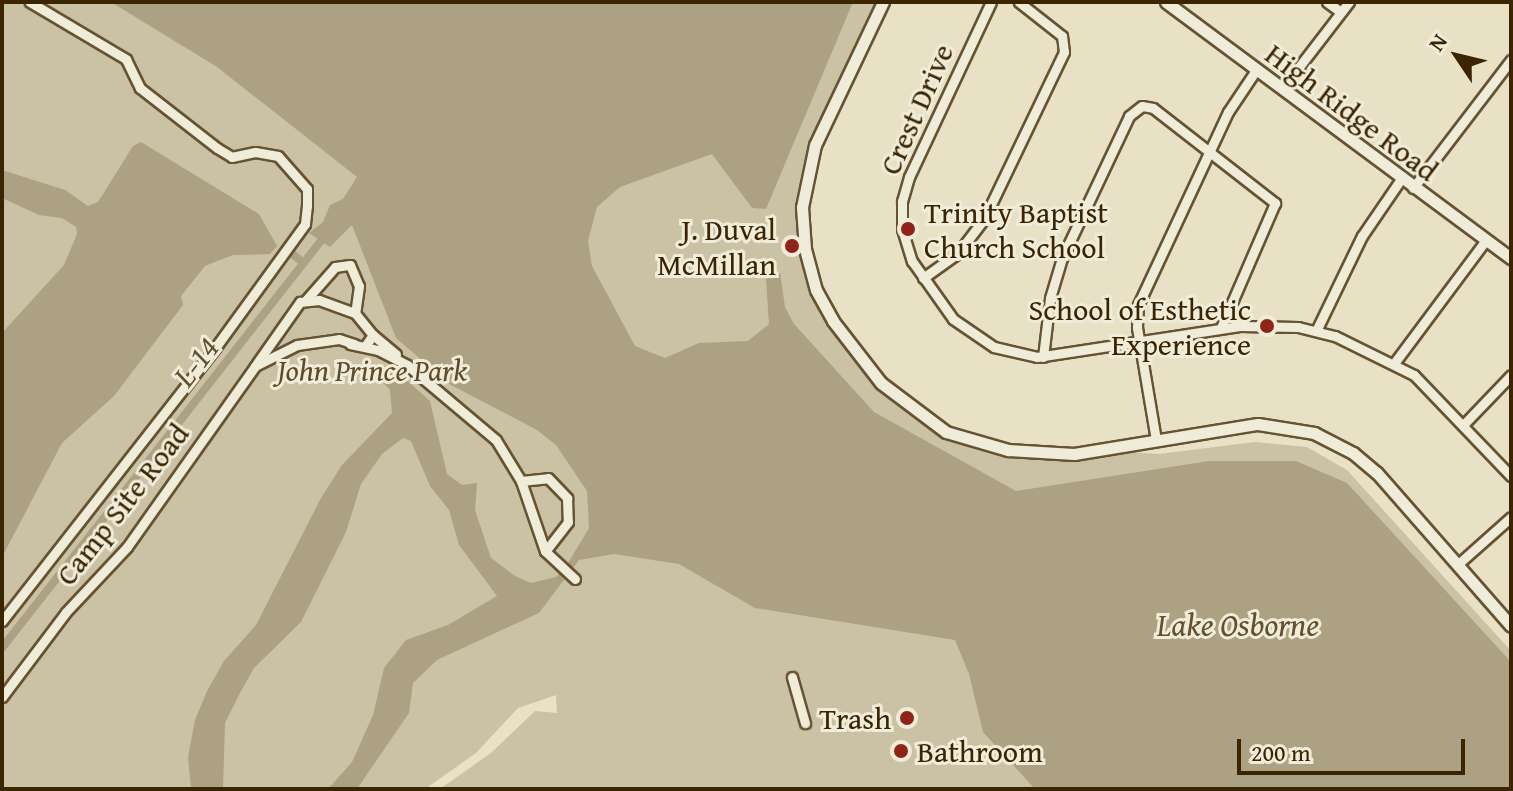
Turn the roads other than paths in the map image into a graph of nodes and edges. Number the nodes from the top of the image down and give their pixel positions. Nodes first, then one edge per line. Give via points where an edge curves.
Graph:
1 (30, 2) edge
2 (883, 2) edge
3 (991, 2) edge
4 (1019, 2) edge
5 (1166, 2) edge
6 (1327, 2) edge
7 (1349, 2) edge
8 (1341, 12) junction
9 (1511, 60) edge
10 (1256, 70) junction
11 (1282, 89) junction
12 (1210, 150) junction
13 (1401, 179) junction
14 (1413, 188) junction
15 (1486, 240) junction
16 (1511, 258) edge
17 (923, 278) junction
18 (306, 300) junction
19 (355, 313) junction
20 (1221, 328) junction
21 (281, 329) junction
22 (1316, 331) junction
23 (373, 335) junction
24 (1139, 342) junction
25 (365, 346) junction
26 (284, 350) junction
27 (1043, 357) junction
28 (1395, 362) junction
29 (407, 365) junction
30 (255, 366) junction
31 (1511, 375) edge
32 (1465, 423) junction
33 (1156, 440) junction
34 (1511, 476) edge
35 (521, 481) junction
36 (1511, 517) edge
37 (545, 551) junction
38 (1457, 565) junction
39 (575, 579) dead end
40 (2, 621) edge
41 (1511, 626) edge
42 (792, 677) dead end
43 (2, 697) edge
44 (805, 723) dead end

1 - 40 street via 126,59 140,88 217,148 232,157 255,152 278,156 307,189 307,206 305,224 223,337
2 - 33 street via 820,132 804,186 805,249 833,321 881,383 946,432 1008,450 1074,454
3 - 17 street, Crest Drive via 904,189 902,229
4 - 17 street via 1062,36 1064,52 984,219 958,253
5 - 10 street, High Ridge Road
6 - 8 street
7 - 8 street
8 - 11 street
9 - 14 street
10 - 11 street, High Ridge Road
10 - 12 street
11 - 13 street, High Ridge Road
12 - 20 street via 1269,194 1276,209
12 - 24 street via 1141,294
12 - 27 street via 1153,108 1133,111 1059,268
13 - 14 street, High Ridge Road
13 - 22 street via 1362,236
14 - 15 street, High Ridge Road
15 - 16 street, High Ridge Road
15 - 28 street
17 - 27 street, Crest Drive via 953,319 979,340 1010,353
18 - 19 street
18 - 19 street via 326,276 347,263 359,286
18 - 21 street
19 - 23 street
20 - 22 street, Crest Drive via 1272,325
20 - 24 street, Crest Drive
21 - 26 street via 276,343
21 - 30 street
22 - 28 street, Crest Drive
23 - 25 street
23 - 29 street
24 - 27 street, Crest Drive
24 - 33 street
25 - 26 street, Camp Site Road via 339,339
25 - 29 street, Camp Site Road
26 - 30 street, Camp Site Road
28 - 32 street, Crest Drive
29 - 35 street, Camp Site Road via 496,440
30 - 43 street, Camp Site Road via 127,547 66,612
31 - 32 street
32 - 34 street, Crest Drive
33 - 38 street via 1258,424 1325,437 1377,473
35 - 37 street, Camp Site Road
35 - 37 street via 548,478 567,498 568,522
36 - 38 street
37 - 39 street, Camp Site Road
38 - 41 street
42 - 44 street

